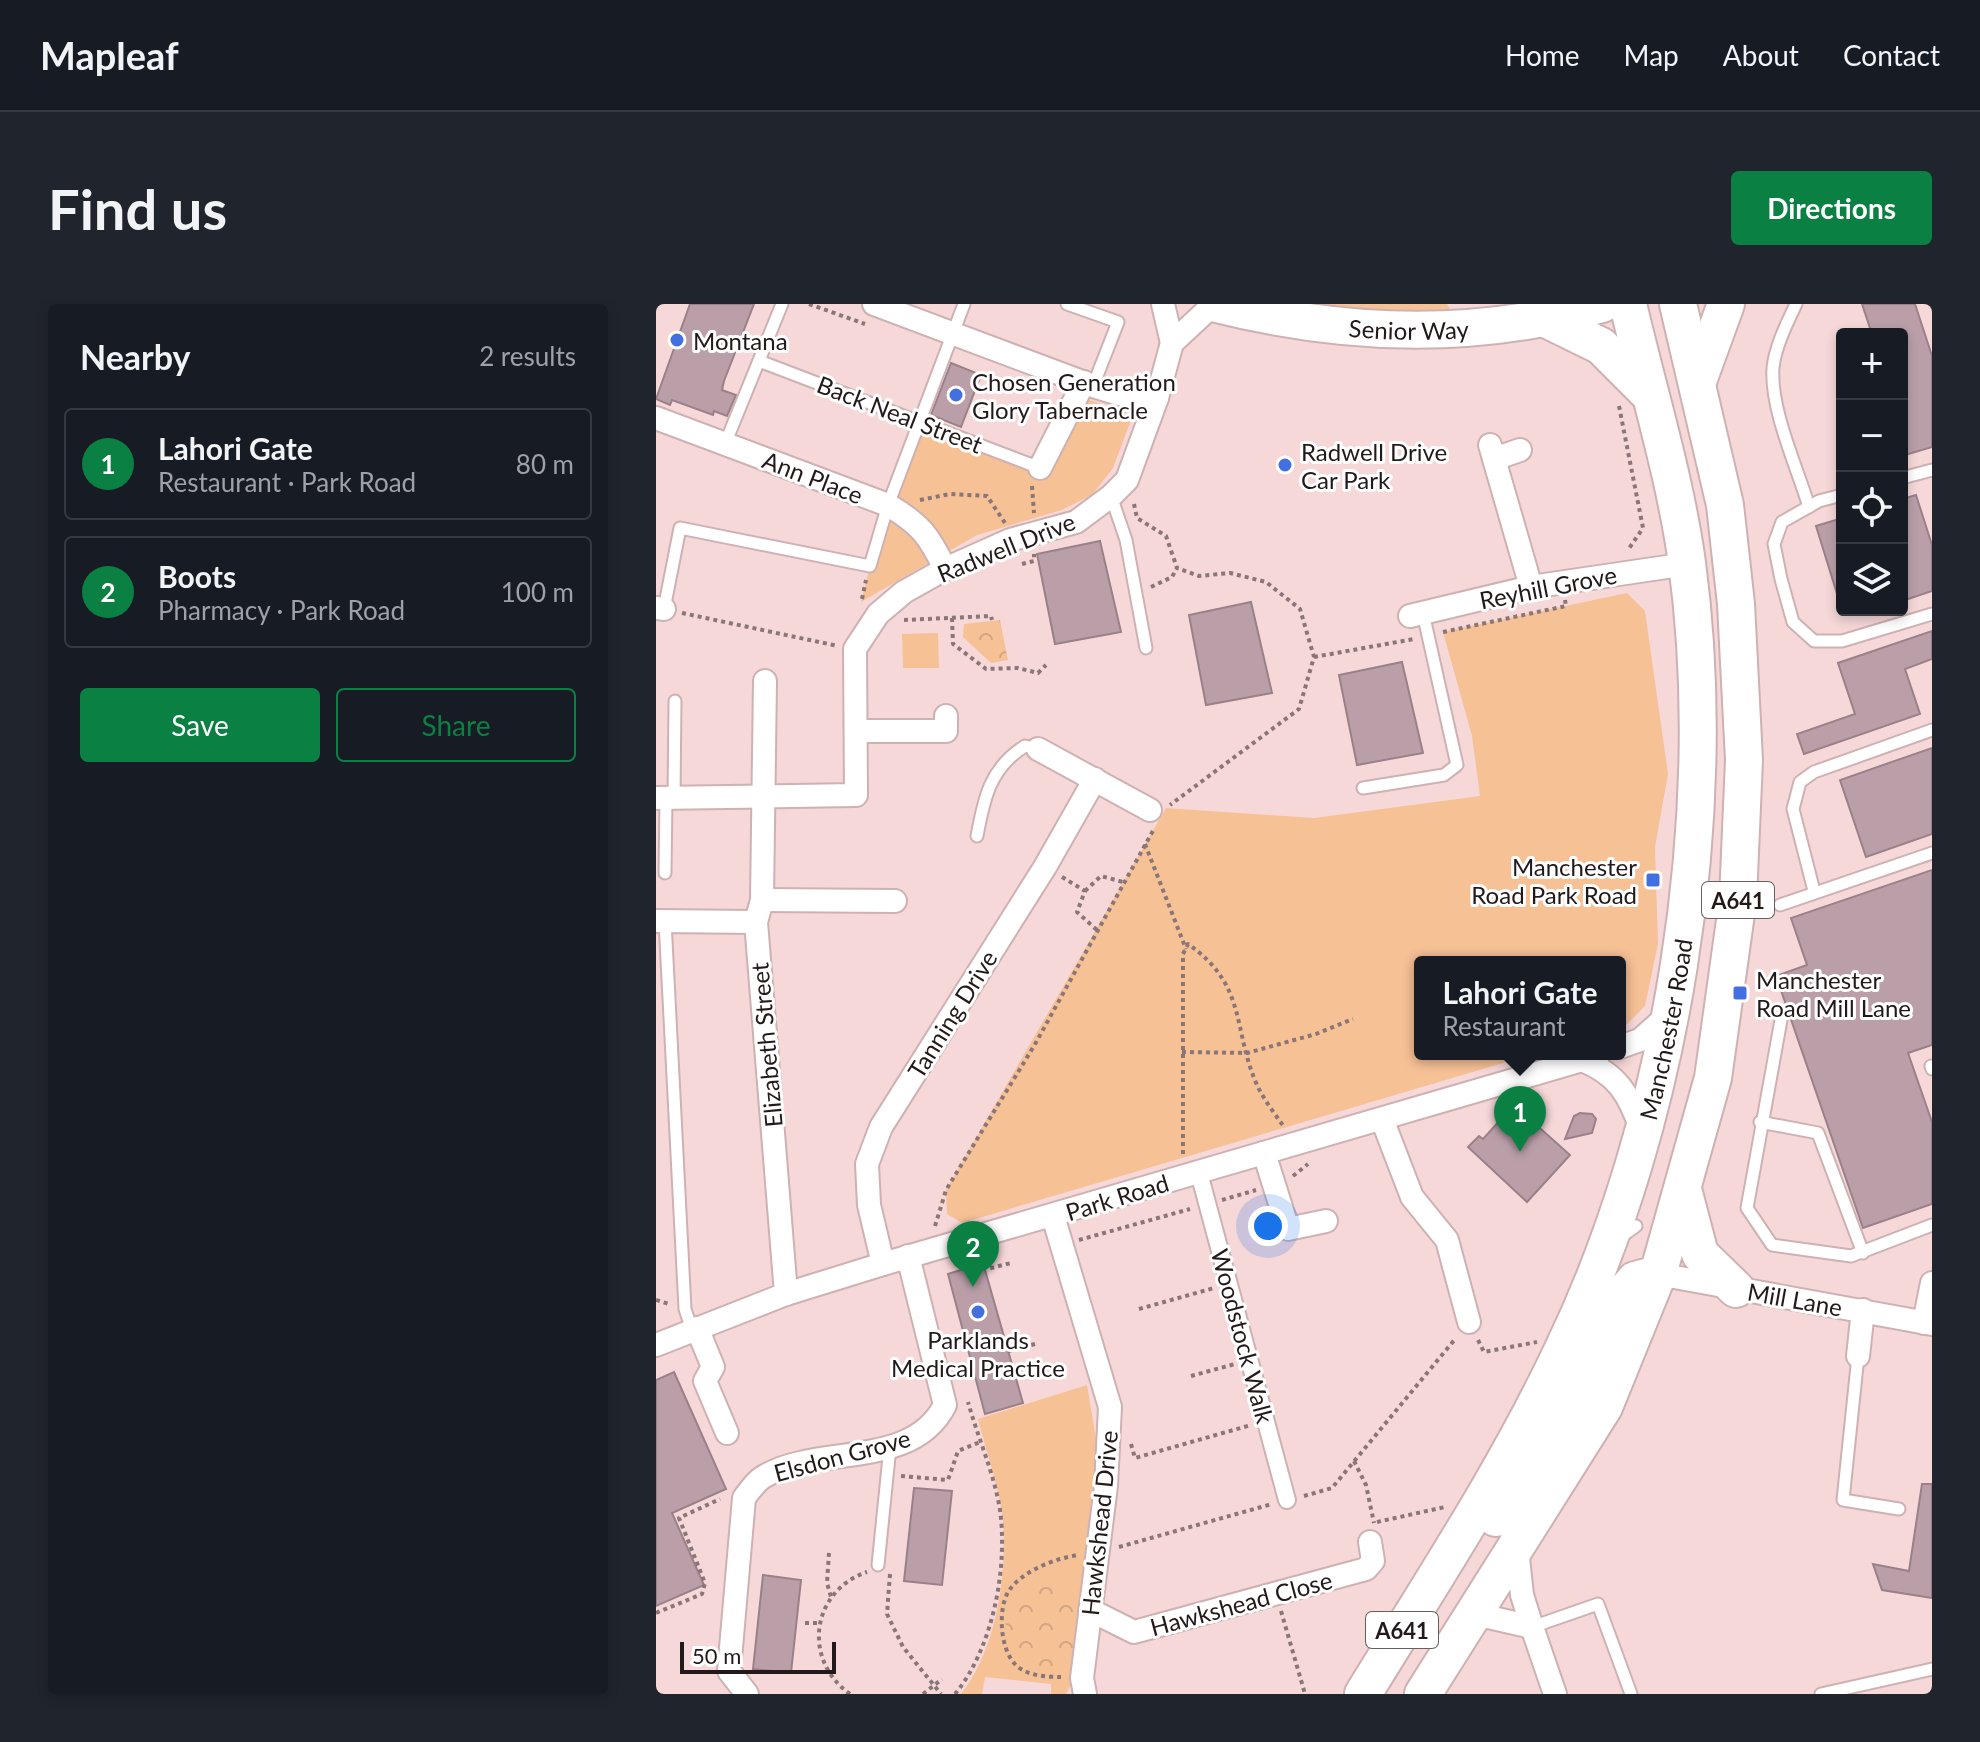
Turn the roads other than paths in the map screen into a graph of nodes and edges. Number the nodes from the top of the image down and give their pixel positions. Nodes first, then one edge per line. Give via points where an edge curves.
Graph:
1 (782, 304) edge
2 (874, 304) edge
3 (964, 304) edge
4 (1067, 304) edge
5 (1163, 304) edge
6 (1215, 304) edge
7 (1470, 304) edge
8 (1602, 304) edge
9 (1628, 304) edge
10 (1678, 304) edge
11 (1726, 304) edge
12 (1796, 304) edge
13 (1530, 323) junction
14 (953, 333) junction
15 (1172, 343) junction
16 (759, 361) junction
17 (1697, 382) junction
18 (1089, 384) junction
19 (1157, 398) junction
20 (1634, 398) junction
21 (656, 418) edge
22 (920, 422) junction
23 (725, 444) junction
24 (1520, 450) dead end
25 (1035, 466) joint
26 (1932, 470) edge
27 (1908, 476) edge
28 (1111, 496) junction
29 (1836, 497) edge
30 (888, 505) junction
31 (1809, 507) junction
32 (1687, 564) junction
33 (945, 569) junction
34 (1531, 587) junction
35 (660, 609) edge
36 (1416, 614) joint
37 (1932, 614) edge
38 (1146, 648) dead end
39 (765, 681) dead end
40 (675, 701) dead end
41 (946, 716) dead end
42 (1932, 730) edge
43 (856, 731) junction
44 (1038, 749) joint
45 (1095, 779) junction
46 (1363, 788) dead end
47 (763, 796) junction
48 (665, 798) edge
49 (1158, 814) road end
50 (977, 836) dead end
51 (1932, 853) edge
52 (665, 873) dead end
53 (1814, 891) junction
54 (895, 901) dead end
55 (1780, 905) dead end
56 (759, 911) junction
57 (660, 921) edge
58 (1672, 1011) junction
59 (1781, 1020) dead end
60 (1626, 1045) edge
61 (1574, 1060) edge
62 (1592, 1060) edge
63 (1382, 1119) junction
64 (1760, 1122) junction
65 (1643, 1134) junction
66 (1264, 1153) junction
67 (1192, 1174) junction
68 (1683, 1191) junction
69 (1053, 1216) junction
70 (1326, 1221) dead end
71 (1932, 1225) edge
72 (1621, 1235) junction
73 (1863, 1253) junction
74 (908, 1256) junction
75 (883, 1264) junction
76 (1658, 1274) junction
77 (1932, 1283) edge
78 (1736, 1289) junction
79 (786, 1294) junction
80 (1863, 1310) junction
81 (1469, 1322) road end
82 (1928, 1324) edge
83 (695, 1329) junction
84 (656, 1345) edge
85 (1858, 1356) joint
86 (727, 1433) dead end
87 (890, 1447) junction
88 (1287, 1500) road end
89 (1899, 1509) dead end
90 (1372, 1532) road end
91 (1517, 1549) junction
92 (878, 1565) dead end
93 (1090, 1610) junction
94 (1475, 1614) junction
95 (1411, 1616) junction
96 (1532, 1627) junction
97 (1932, 1669) edge
98 (1077, 1691) edge
99 (747, 1694) edge
100 (1363, 1694) edge
101 (1423, 1694) edge
102 (1555, 1694) edge
103 (1631, 1694) edge
104 (1821, 1694) edge

1 - 16 lane
2 - 14 street
3 - 14 lane
4 - 18 lane via 1118,322
5 - 15 street, Radwell Drive
6 - 13 main road, Senior Way via 1368,331
6 - 15 street
7 - 13 main road via 1489,319
8 - 13 main road, Senior Way
9 - 20 main road, Manchester Road / A641
10 - 17 main road, A641
11 - 17 main road
12 - 31 lane via 1773,371 1776,402
13 - 20 main road via 1601,346
14 - 18 street
14 - 22 lane
15 - 19 street, Radwell Drive
16 - 22 lane, Back Neal Street
16 - 23 lane
17 - 68 main road, A641 via 1725,505 1744,760 1738,899 1726,987 1713,1078
18 - 19 street
18 - 25 street
19 - 28 street, Radwell Drive via 1127,480
20 - 32 main road, Manchester Road / A641 via 1671,478
21 - 23 street, Ann Place
22 - 25 lane, Back Neal Street
22 - 30 lane
23 - 30 street, Ann Place
24 - 34 street via 1492,452
26 - 27 lane
28 - 33 street, Radwell Drive via 1076,522 1010,540
28 - 38 lane
29 - 31 lane
30 - 33 street, Ann Place via 917,523
30 - 35 lane via 870,566 680,528
31 - 37 lane via 1782,522 1774,544 1793,622 1814,641 1842,641
32 - 34 street, Reyhill Grove
32 - 58 main road, Manchester Road / A641 via 1696,774 1689,884
33 - 43 street, Radwell Drive via 904,592 873,621 855,649
34 - 36 street, Reyhill Grove
36 - 46 lane via 1428,636 1457,765 1444,775
39 - 47 street, Elizabeth Street
40 - 48 lane
41 - 43 street via 946,731
42 - 53 lane via 1814,772 1800,782 1793,809
43 - 47 street via 856,795
44 - 45 street
44 - 50 lane via 1025,746 988,782
45 - 49 street
45 - 75 street, Tanning Drive via 881,1127 867,1164 869,1205
47 - 48 street
47 - 56 street, Elizabeth Street
48 - 52 lane
51 - 53 lane
53 - 55 lane
54 - 56 street
56 - 57 street
56 - 79 street, Elizabeth Street
57 - 83 lane via 685,1309
58 - 60 street via 1640,1040
58 - 65 main road, Manchester Road / A641
59 - 64 lane
61 - 63 street, Park Road
62 - 65 street, Park Road via 1624,1088
63 - 66 street, Park Road
63 - 81 street via 1412,1197 1447,1240
64 - 73 lane via 1818,1133
64 - 73 lane via 1747,1208 1772,1245 1851,1256
65 - 72 main road, Manchester Road / A641
66 - 67 street, Park Road
66 - 70 street via 1288,1229
67 - 69 street, Park Road
67 - 88 street, Woodstock Walk via 1229,1283
68 - 76 main road, A641
68 - 78 main road via 1700,1254
69 - 74 street, Park Road
69 - 93 street, Hawkshead Drive via 1110,1407
71 - 73 lane
72 - 76 main road via 1625,1257
72 - 95 main road, Manchester Road / A641 via 1545,1400
74 - 75 street, Park Road
74 - 87 street, Elsdon Grove via 956,1402 928,1431
75 - 79 street, Park Road
76 - 78 street, Mill Lane
76 - 91 main road, A641 via 1604,1407
76 - 95 main road via 1635,1280 1622,1295 1567,1421 1450,1587
77 - 82 street
78 - 80 street, Mill Lane
79 - 83 street, Park Road
80 - 82 street, Mill Lane
80 - 85 street
83 - 84 street, Park Road
83 - 86 street via 713,1367 705,1381
85 - 89 lane via 1843,1500
87 - 92 lane
87 - 99 street, Elsdon Grove via 783,1468 762,1477 744,1498 729,1671
90 - 93 street, Hawkshead Close via 1373,1561 1366,1569 1134,1632
91 - 94 main road, A641
91 - 96 street
93 - 98 street, Hawkshead Drive
94 - 96 street
94 - 101 main road, A641
95 - 100 main road, Manchester Road / A641
96 - 102 street
96 - 103 lane via 1598,1604
97 - 104 lane

